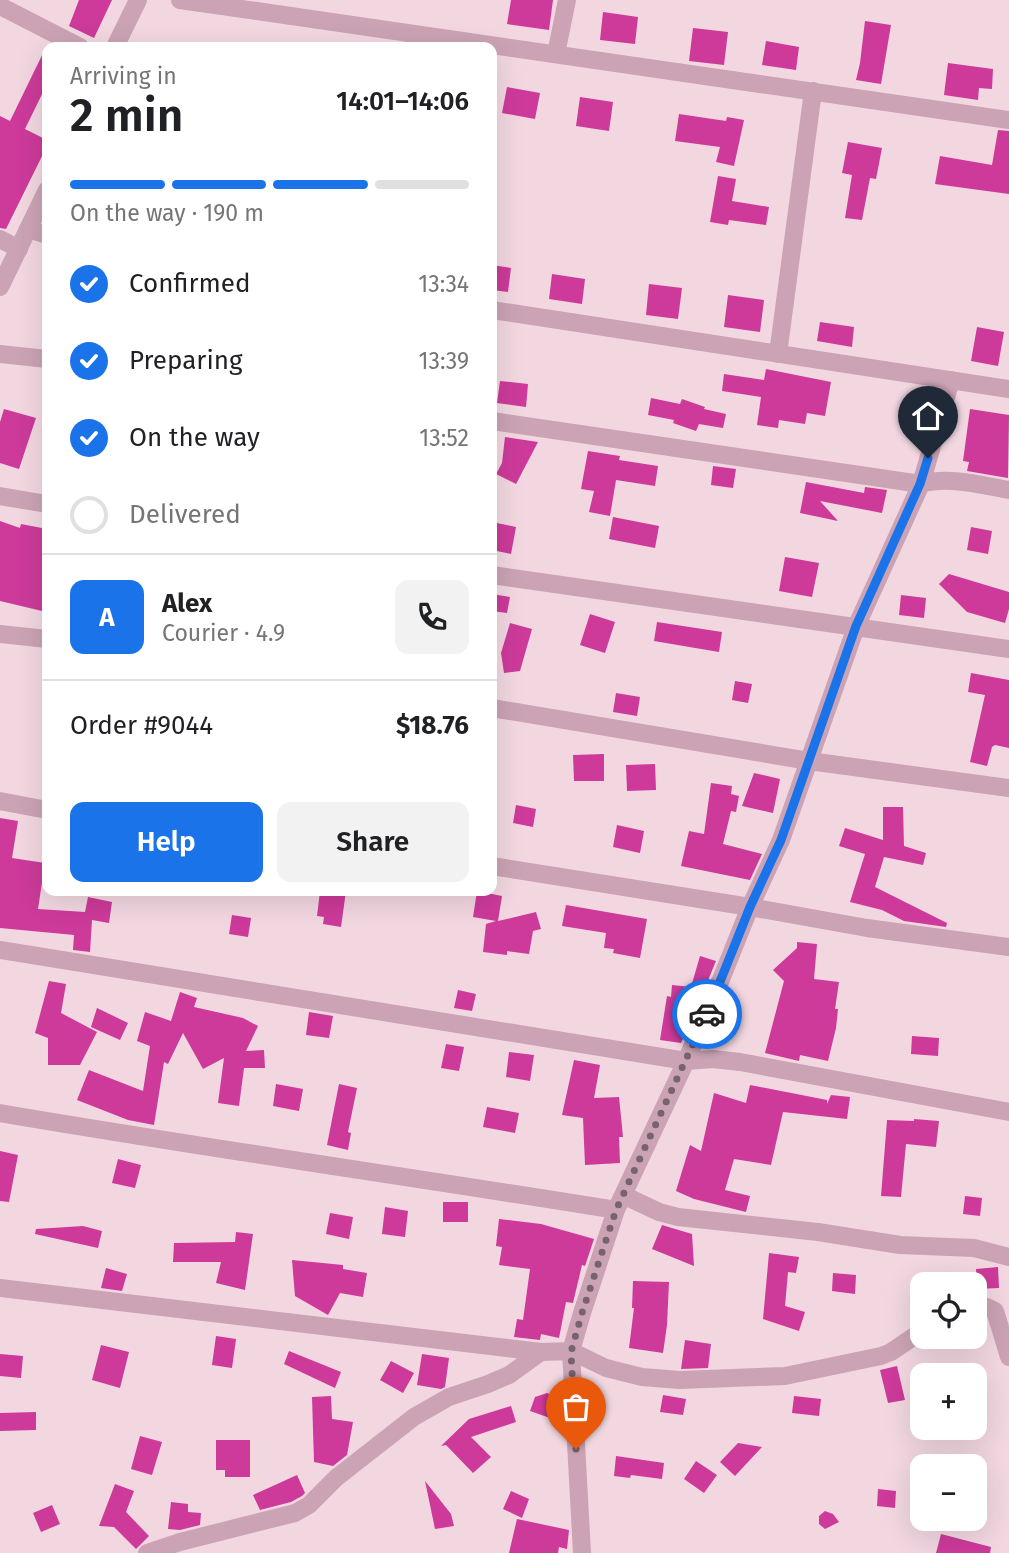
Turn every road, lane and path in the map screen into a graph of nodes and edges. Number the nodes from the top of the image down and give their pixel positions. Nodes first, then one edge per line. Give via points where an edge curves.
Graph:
1 (138, 0) edge
2 (180, 0) edge
3 (567, 0) edge
4 (0, 6) edge
5 (70, 42) edge
6 (117, 42) edge
7 (472, 42) edge
8 (497, 46) edge
9 (556, 54) junction
10 (813, 92) junction
11 (1009, 120) edge
12 (42, 201) edge
13 (29, 229) junction
14 (42, 233) edge
15 (0, 239) edge
16 (19, 249) junction
17 (0, 287) edge
18 (497, 311) edge
19 (0, 354) edge
20 (778, 354) junction
21 (42, 358) edge
22 (951, 380) junction
23 (1009, 389) edge
24 (497, 422) edge
25 (920, 484) junction
26 (1009, 490) edge
27 (0, 496) edge
28 (42, 503) edge
29 (497, 576) edge
30 (856, 626) junction
31 (0, 634) edge
32 (42, 638) edge
33 (1009, 649) edge
34 (497, 709) edge
35 (809, 761) junction
36 (1009, 788) edge
37 (0, 801) edge
38 (42, 809) edge
39 (497, 867) edge
40 (750, 907) junction
41 (1009, 947) edge
42 (0, 950) edge
43 (686, 1060) junction
44 (1009, 1112) edge
45 (0, 1113) edge
46 (620, 1202) junction
47 (1009, 1257) edge
48 (0, 1288) edge
49 (987, 1307) edge
50 (910, 1339) edge
51 (541, 1352) junction
52 (571, 1352) junction
53 (1009, 1357) edge
54 (147, 1553) edge
55 (582, 1553) edge

1 - 6 street
2 - 7 street
3 - 9 street
4 - 5 street
8 - 9 street
9 - 10 street
10 - 11 street
10 - 20 street
12 - 13 street
13 - 14 street
13 - 16 street
15 - 16 street
16 - 17 street
18 - 20 street
19 - 21 street
20 - 22 street
22 - 23 street
22 - 25 street
24 - 25 street
25 - 26 street via 947,480
25 - 30 street
27 - 28 street
29 - 30 street
30 - 33 street
30 - 35 street
31 - 32 street
34 - 35 street
35 - 36 street
35 - 40 street via 773,860
37 - 38 street
39 - 40 street
40 - 41 street
40 - 43 street
42 - 43 street
43 - 44 street via 740,1062
43 - 46 street
45 - 46 street via 131,1136
46 - 47 street via 678,1217 915,1247 974,1248
46 - 52 street
48 - 51 street
49 - 53 street via 995,1311
50 - 52 street via 881,1356 785,1376 680,1380 606,1368
51 - 52 street
51 - 54 street via 509,1375 449,1396 414,1417 295,1513
52 - 55 street

